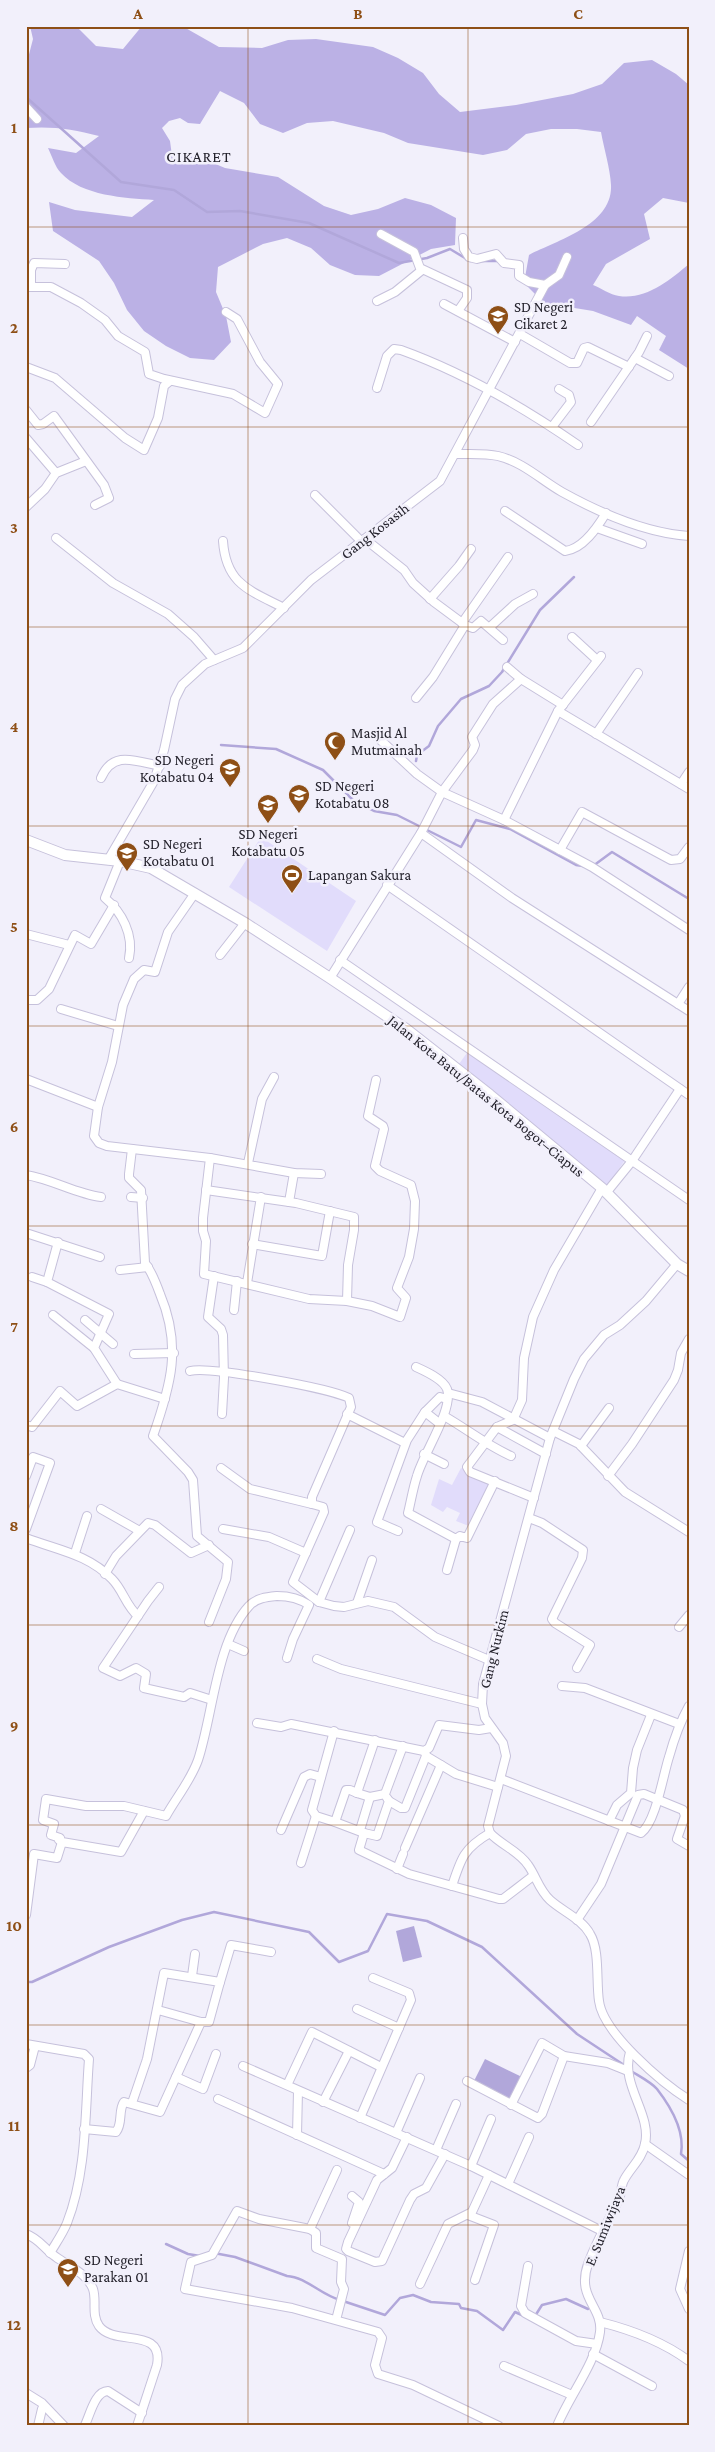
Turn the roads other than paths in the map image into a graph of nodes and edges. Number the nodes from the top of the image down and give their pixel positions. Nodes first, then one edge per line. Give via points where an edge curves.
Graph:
1 (26, 108) edge
2 (37, 118) dead end
3 (381, 234) dead end
4 (462, 238) dead end
5 (567, 257) dead end
6 (65, 264) dead end
7 (421, 269) junction
8 (545, 285) junction
9 (29, 287) edge
10 (377, 301) dead end
11 (444, 304) dead end
12 (458, 311) junction
13 (226, 312) dead end
14 (520, 334) junction
15 (647, 336) dead end
16 (515, 342) junction
17 (635, 358) junction
18 (629, 367) junction
19 (26, 368) edge
20 (669, 376) dead end
21 (170, 381) junction
22 (377, 388) dead end
23 (559, 389) dead end
24 (489, 390) junction
25 (26, 410) edge
26 (591, 422) dead end
27 (552, 427) junction
28 (26, 438) edge
29 (578, 445) dead end
30 (456, 454) junction
31 (86, 461) junction
32 (56, 473) junction
33 (315, 495) dead end
34 (95, 505) dead end
35 (26, 506) edge
36 (506, 511) dead end
37 (606, 513) junction
38 (597, 528) junction
39 (689, 536) edge
40 (56, 538) dead end
41 (223, 541) dead end
42 (363, 541) junction
43 (642, 544) dead end
44 (471, 549) dead end
45 (508, 556) dead end
46 (532, 594) dead end
47 (430, 598) junction
48 (284, 608) junction
49 (463, 624) junction
50 (490, 627) junction
51 (572, 637) dead end
52 (503, 640) dead end
53 (214, 660) junction
54 (507, 667) dead end
55 (638, 673) dead end
56 (521, 679) junction
57 (416, 698) dead end
58 (561, 708) junction
59 (374, 734) dead end
60 (596, 734) junction
61 (160, 766) junction
62 (689, 772) edge
63 (101, 778) dead end
64 (681, 784) junction
65 (689, 789) edge
66 (442, 792) junction
67 (504, 820) junction
68 (422, 832) junction
69 (26, 840) edge
70 (689, 847) edge
71 (560, 850) junction
72 (108, 860) junction
73 (120, 861) junction
74 (388, 885) junction
75 (195, 893) junction
76 (114, 905) junction
77 (245, 923) junction
78 (689, 930) edge
79 (26, 934) edge
80 (69, 945) junction
81 (220, 955) dead end
82 (129, 958) dead end
83 (340, 960) junction
84 (330, 978) junction
85 (689, 987) edge
86 (26, 1000) edge
87 (678, 1004) junction
88 (61, 1009) dead end
89 (689, 1011) edge
90 (118, 1026) junction
91 (274, 1077) dead end
92 (26, 1079) edge
93 (376, 1080) dead end
94 (680, 1089) junction
95 (689, 1095) edge
96 (98, 1107) junction
97 (132, 1149) junction
98 (210, 1158) junction
99 (632, 1161) junction
100 (248, 1163) junction
101 (294, 1173) junction
102 (321, 1174) dead end
103 (26, 1175) edge
104 (206, 1190) junction
105 (604, 1191) junction
106 (131, 1196) dead end
107 (101, 1197) dead end
108 (261, 1197) junction
109 (143, 1198) junction
110 (689, 1200) edge
111 (289, 1202) junction
112 (330, 1210) junction
113 (26, 1233) edge
114 (58, 1242) junction
115 (252, 1244) junction
116 (100, 1257) dead end
117 (677, 1264) junction
118 (148, 1267) junction
119 (120, 1270) dead end
120 (689, 1271) edge
121 (214, 1276) junction
122 (32, 1277) dead end
123 (237, 1281) junction
124 (47, 1282) junction
125 (247, 1283) junction
126 (347, 1301) junction
127 (234, 1310) dead end
128 (52, 1315) dead end
129 (86, 1320) dead end
130 (102, 1333) junction
131 (689, 1339) edge
132 (113, 1344) dead end
133 (94, 1348) junction
134 (174, 1353) junction
135 (134, 1354) dead end
136 (416, 1367) dead end
137 (190, 1371) dead end
138 (224, 1372) junction
139 (116, 1384) junction
140 (447, 1396) junction
141 (165, 1399) junction
142 (610, 1408) dead end
143 (425, 1412) junction
144 (222, 1414) dead end
145 (348, 1414) junction
146 (441, 1420) junction
147 (514, 1420) junction
148 (26, 1425) edge
149 (497, 1427) junction
150 (552, 1435) junction
151 (406, 1443) junction
152 (484, 1444) junction
153 (580, 1446) junction
154 (424, 1454) junction
155 (546, 1454) junction
156 (511, 1456) dead end
157 (444, 1464) dead end
158 (221, 1468) dead end
159 (26, 1476) edge
160 (608, 1476) junction
161 (495, 1481) junction
162 (534, 1498) junction
163 (312, 1504) junction
164 (101, 1509) dead end
165 (87, 1516) dead end
166 (529, 1518) junction
167 (26, 1529) edge
168 (223, 1529) dead end
169 (138, 1530) junction
170 (350, 1530) dead end
171 (398, 1531) dead end
172 (689, 1532) edge
173 (26, 1538) edge
174 (456, 1538) junction
175 (209, 1545) junction
176 (75, 1553) junction
177 (306, 1553) junction
178 (372, 1560) dead end
179 (447, 1570) dead end
180 (105, 1574) junction
181 (294, 1582) junction
182 (159, 1587) dead end
183 (288, 1596) junction
184 (319, 1602) junction
185 (357, 1603) junction
186 (689, 1615) edge
187 (138, 1616) junction
188 (209, 1622) dead end
189 (679, 1627) dead end
190 (228, 1644) junction
191 (244, 1651) dead end
192 (287, 1658) dead end
193 (317, 1659) dead end
194 (489, 1660) junction
195 (577, 1668) dead end
196 (562, 1686) dead end
197 (212, 1700) junction
198 (482, 1704) junction
199 (689, 1706) edge
200 (651, 1715) junction
201 (257, 1723) dead end
202 (679, 1724) junction
203 (491, 1728) junction
204 (334, 1731) junction
205 (374, 1740) junction
206 (403, 1746) junction
207 (425, 1753) junction
208 (440, 1765) junction
209 (321, 1777) junction
210 (499, 1783) junction
211 (357, 1794) junction
212 (370, 1797) junction
213 (387, 1798) junction
214 (658, 1800) junction
215 (144, 1811) junction
216 (316, 1816) junction
217 (610, 1821) junction
218 (335, 1822) junction
219 (623, 1827) junction
220 (281, 1830) dead end
221 (362, 1831) junction
222 (490, 1833) junction
223 (62, 1842) junction
224 (689, 1846) edge
225 (301, 1863) dead end
226 (397, 1869) junction
227 (533, 1876) junction
228 (452, 1886) junction
229 (26, 1915) edge
230 (577, 1920) junction
231 (271, 1952) dead end
232 (195, 1954) dead end
233 (192, 1976) junction
234 (373, 1978) dead end
235 (220, 1982) junction
236 (357, 2009) dead end
237 (158, 2010) junction
238 (201, 2022) junction
239 (399, 2028) junction
240 (26, 2044) edge
241 (35, 2046) junction
242 (349, 2051) junction
243 (630, 2052) junction
244 (216, 2054) dead end
245 (564, 2056) junction
246 (243, 2066) dead end
247 (381, 2067) junction
248 (628, 2067) junction
249 (26, 2068) edge
250 (176, 2076) junction
251 (420, 2078) dead end
252 (289, 2081) dead end
253 (468, 2081) dead end
254 (298, 2091) junction
255 (218, 2099) dead end
256 (689, 2100) edge
257 (323, 2102) junction
258 (132, 2103) junction
259 (456, 2104) dead end
260 (510, 2105) junction
261 (360, 2118) junction
262 (491, 2120) dead end
263 (84, 2130) junction
264 (396, 2133) junction
265 (297, 2135) junction
266 (529, 2136) dead end
267 (407, 2137) junction
268 (645, 2144) junction
269 (436, 2150) junction
270 (445, 2154) junction
271 (471, 2166) junction
272 (337, 2170) dead end
273 (384, 2174) junction
274 (489, 2175) junction
275 (689, 2175) edge
276 (508, 2184) junction
277 (352, 2196) dead end
278 (468, 2215) junction
279 (310, 2229) junction
280 (604, 2232) junction
281 (26, 2234) edge
282 (689, 2251) edge
283 (50, 2253) junction
284 (339, 2257) junction
285 (528, 2266) dead end
286 (475, 2280) dead end
287 (420, 2284) dead end
288 (689, 2309) edge
289 (336, 2320) junction
290 (600, 2322) junction
291 (597, 2344) junction
292 (593, 2354) junction
293 (689, 2361) edge
294 (504, 2366) dead end
295 (652, 2386) dead end
296 (26, 2393) edge
297 (572, 2395) junction
298 (42, 2409) dead end
299 (142, 2413) junction
300 (85, 2425) edge
301 (38, 2426) edge
302 (64, 2426) edge
303 (138, 2426) edge
304 (499, 2426) edge
305 (557, 2426) edge

1 - 2 street
3 - 7 street via 417,255
4 - 8 street via 469,257 477,259 496,254 519,265 519,276
5 - 8 street, Gang Kosasih via 559,275
6 - 9 street via 34,264
7 - 10 street via 395,292
7 - 12 street via 468,290 467,298
8 - 14 street, Gang Kosasih
9 - 21 street via 55,289 92,309 118,336 145,352 149,374
11 - 12 street
12 - 16 street
13 - 21 street via 237,319 260,362 278,384 265,413 233,394
14 - 16 street, Gang Kosasih
14 - 18 street via 570,363 577,363 584,348 588,347
15 - 17 street
16 - 24 street, Gang Kosasih
17 - 18 street
17 - 20 street
18 - 26 street
19 - 21 street via 55,378 125,438 144,450 158,418 164,386
22 - 24 street via 387,356 394,349 442,366
23 - 27 street via 569,395 571,402
24 - 27 street
24 - 30 street, Gang Kosasih
25 - 31 street via 38,425 54,416
27 - 29 street
28 - 32 street
30 - 37 street via 490,454 514,461 562,492
30 - 42 street, Gang Kosasih via 440,481
31 - 32 street
31 - 34 street via 104,485 109,498
32 - 35 street via 45,489
33 - 42 street
36 - 38 street via 565,551 574,550
37 - 38 street
37 - 39 street via 640,527
38 - 43 street
40 - 53 street via 113,583 168,614
41 - 48 street via 227,564 237,582
42 - 47 street via 404,570
42 - 48 street, Gang Kosasih via 311,580
44 - 47 street
45 - 49 street
46 - 50 street via 515,604
47 - 49 street
48 - 53 street, Gang Kosasih via 243,648
49 - 50 street via 474,628 481,621
49 - 57 street via 433,677
50 - 52 street
51 - 58 street via 599,658
53 - 61 street, Gang Kosasih via 196,670 177,692
54 - 56 street
55 - 60 street
56 - 58 street
56 - 66 street via 488,710 472,737 473,750
58 - 60 street
58 - 67 street
59 - 66 street via 417,774
60 - 64 street
61 - 63 street via 119,760 106,767
61 - 72 street, Gang Kosasih
62 - 64 street
64 - 65 street
66 - 67 street
66 - 68 street
67 - 71 street
68 - 74 street
68 - 87 street via 512,898
69 - 72 main road, Jalan Kota Batu/Batas Kota Bogor–Ciapus via 65,855
70 - 71 street via 680,859 670,860 582,812
71 - 78 street
72 - 73 main road, Jalan Kota Batu/Batas Kota Bogor–Ciapus
73 - 75 main road, Jalan Kota Batu/Batas Kota Bogor–Ciapus via 152,868
73 - 76 street via 105,898
74 - 83 street
74 - 94 street
75 - 77 main road, Jalan Kota Batu/Batas Kota Bogor–Ciapus
75 - 90 street via 168,932 155,972 144,970 134,979
76 - 80 street via 91,944 75,935
76 - 82 street via 127,927 131,943
77 - 81 street
77 - 84 main road, Jalan Kota Batu/Batas Kota Bogor–Ciapus
79 - 80 street
80 - 86 street via 49,989 37,1000
83 - 84 street
83 - 99 street
84 - 105 main road, Jalan Kota Batu/Batas Kota Bogor–Ciapus via 406,1029
85 - 87 street
87 - 89 street
88 - 90 street
90 - 96 street via 112,1062
91 - 100 street via 262,1099
92 - 96 street
93 - 126 street via 368,1116 384,1129 375,1166 407,1182 414,1190 415,1213 409,1257 397,1288 406,1301 400,1317
94 - 95 street
94 - 99 street
96 - 97 street via 94,1136 99,1143
97 - 98 street
97 - 109 street via 129,1178 141,1190
98 - 100 street
98 - 104 street
99 - 105 street
99 - 110 street
100 - 101 street
101 - 102 street
101 - 111 street
103 - 107 street
104 - 108 street
104 - 121 street via 204,1272
105 - 117 main road, Jalan Kota Batu/Batas Kota Bogor–Ciapus
105 - 147 street via 554,1270 533,1317 524,1358 522,1400
106 - 109 street
108 - 111 street
108 - 115 street
109 - 118 street via 143,1245
111 - 112 street
112 - 115 street via 322,1256
112 - 126 street via 351,1216 355,1221 348,1265
113 - 114 street
114 - 116 street
114 - 124 street
115 - 125 street
117 - 120 main road, Jalan Kota Batu/Batas Kota Bogor–Ciapus
117 - 150 street, Gang Nurkim via 646,1301 604,1335 584,1359
118 - 119 street
118 - 134 street via 170,1325
121 - 123 street
121 - 138 street via 208,1317 222,1329
122 - 124 street
123 - 125 street
123 - 127 street
124 - 130 street via 110,1314
125 - 126 street via 309,1299
128 - 133 street
129 - 130 street
130 - 132 street
130 - 133 street
131 - 160 street via 681,1353 674,1380
133 - 139 street
134 - 135 street
134 - 141 street
136 - 140 street via 445,1385
137 - 138 street
138 - 144 street
138 - 145 street via 346,1396 352,1401
139 - 141 street
139 - 148 street via 77,1406 60,1391 32,1427
140 - 143 street via 436,1399
140 - 146 street
140 - 147 street via 482,1402
141 - 175 street via 153,1436 193,1480 195,1529 200,1539
142 - 153 street
143 - 146 street
143 - 151 street
145 - 151 street
145 - 163 street via 312,1497
146 - 152 street via 468,1430
146 - 154 street
147 - 149 street
147 - 150 street
149 - 152 street
149 - 155 street
150 - 153 street
150 - 155 street, Gang Nurkim
151 - 171 street via 377,1522
152 - 156 street
152 - 161 street via 467,1467 470,1472
153 - 160 street
154 - 157 street
154 - 174 street via 408,1513
155 - 162 street, Gang Nurkim
158 - 163 street via 250,1489
159 - 167 street via 33,1457 50,1464
160 - 172 street via 625,1492
161 - 162 street
161 - 174 street via 468,1537
162 - 166 street, Gang Nurkim
163 - 177 street via 323,1507 324,1512
164 - 169 street
165 - 176 street
166 - 194 street, Gang Nurkim
166 - 195 street via 583,1550 552,1619 554,1624 590,1645
168 - 177 street via 269,1538
169 - 175 street via 151,1522 191,1553
169 - 180 street
170 - 184 street
173 - 176 street
174 - 179 street
175 - 188 street via 228,1562 229,1569
176 - 180 street
177 - 181 street
178 - 185 street
180 - 187 street via 112,1579 129,1609
181 - 183 street
181 - 184 street
182 - 187 street
183 - 190 street via 266,1597 249,1606
183 - 192 street via 305,1602 309,1608 293,1638
184 - 185 street via 344,1607
185 - 194 street via 374,1602 398,1608 435,1637
186 - 189 street
187 - 197 street via 103,1668 120,1676 136,1668 146,1674 144,1688 184,1697 190,1693
190 - 191 street
190 - 197 street
193 - 198 street via 341,1669
194 - 198 street, Gang Nurkim
196 - 200 street via 585,1688
197 - 215 street via 198,1762 185,1785 166,1816
198 - 203 street, Gang Nurkim
199 - 202 street
200 - 202 street
200 - 217 street via 637,1750 631,1793 617,1805
201 - 204 street
202 - 214 street
203 - 207 street via 479,1730 439,1725
203 - 210 street, Gang Nurkim via 506,1752
204 - 205 street
204 - 209 street
205 - 206 street
205 - 211 street
206 - 207 street
206 - 213 street
207 - 208 street
207 - 213 street via 405,1808
208 - 210 street via 467,1778
208 - 226 street
209 - 216 street via 312,1807 312,1814
209 - 220 street via 310,1774 303,1778
210 - 217 street
210 - 222 street, Gang Nurkim via 488,1826
211 - 212 street
211 - 218 street via 346,1790
212 - 213 street
212 - 221 street
213 - 221 street via 377,1836
214 - 219 street via 643,1832
214 - 219 street via 638,1795
214 - 224 street via 685,1812 677,1839
215 - 223 street via 121,1852
215 - 223 street via 124,1806 86,1806 46,1799 43,1820 54,1824 51,1835
216 - 218 street
216 - 225 street
217 - 219 street
218 - 221 street
219 - 230 street via 601,1884
221 - 226 street via 359,1850
222 - 227 street via 528,1864
222 - 228 street via 469,1848 459,1863
223 - 229 street via 57,1858 34,1854
226 - 228 street
227 - 228 street via 503,1899
227 - 230 street via 548,1898
230 - 243 street via 587,1928 595,1945 600,2009
231 - 235 street via 231,1945
232 - 233 street
233 - 235 street
233 - 237 street via 164,1973
234 - 239 street via 409,1993 411,1997
235 - 238 street via 210,2020
236 - 239 street
237 - 238 street
237 - 258 street via 147,2059
238 - 250 street
239 - 247 street
240 - 241 street
241 - 249 street via 30,2065
241 - 263 street via 89,2056
242 - 247 street
242 - 252 street via 312,2032
242 - 257 street
243 - 248 street
243 - 256 street
244 - 250 street via 203,2089
245 - 248 street
245 - 260 street via 540,2044
245 - 260 street via 540,2117 535,2118
246 - 254 street
247 - 261 street
248 - 268 street via 629,2081 642,2117
250 - 258 street via 160,2112
251 - 264 street
253 - 260 street
254 - 257 street
254 - 265 street
255 - 265 street
257 - 261 street
258 - 263 street via 122,2103 116,2132
259 - 269 street
261 - 264 street
262 - 271 street
263 - 283 street via 74,2201
264 - 267 street
265 - 273 street
266 - 276 street
267 - 269 street
267 - 273 street via 392,2168
268 - 275 street
268 - 280 street, E. Sumiwijaya via 638,2162 624,2181
269 - 270 street
270 - 271 street
270 - 273 street via 426,2188 410,2200 382,2260 377,2263 348,2252 346,2247 377,2180
271 - 274 street
272 - 279 street
274 - 276 street
274 - 278 street
276 - 280 street
277 - 284 street via 359,2202
278 - 286 street via 488,2220 494,2225
278 - 287 street via 453,2219 448,2224
279 - 284 street via 316,2233 316,2248
279 - 289 street via 259,2219 237,2211 214,2253 191,2262 185,2289 247,2299
280 - 290 street, E. Sumiwijaya via 589,2263 585,2283
281 - 283 street via 36,2238
282 - 288 street via 680,2289
283 - 299 street via 90,2283 96,2319 104,2330 148,2342 156,2348 159,2355 157,2365
284 - 289 street via 342,2259 341,2282 344,2289
285 - 291 street via 521,2306 524,2313 576,2341
289 - 304 street via 381,2334 376,2365 378,2374 413,2385
290 - 291 street
290 - 293 street via 660,2342
291 - 292 street
292 - 295 street
292 - 297 street
294 - 297 street
296 - 302 street via 42,2403
297 - 305 street
298 - 301 street
299 - 300 street via 104,2391 98,2395
299 - 303 street

